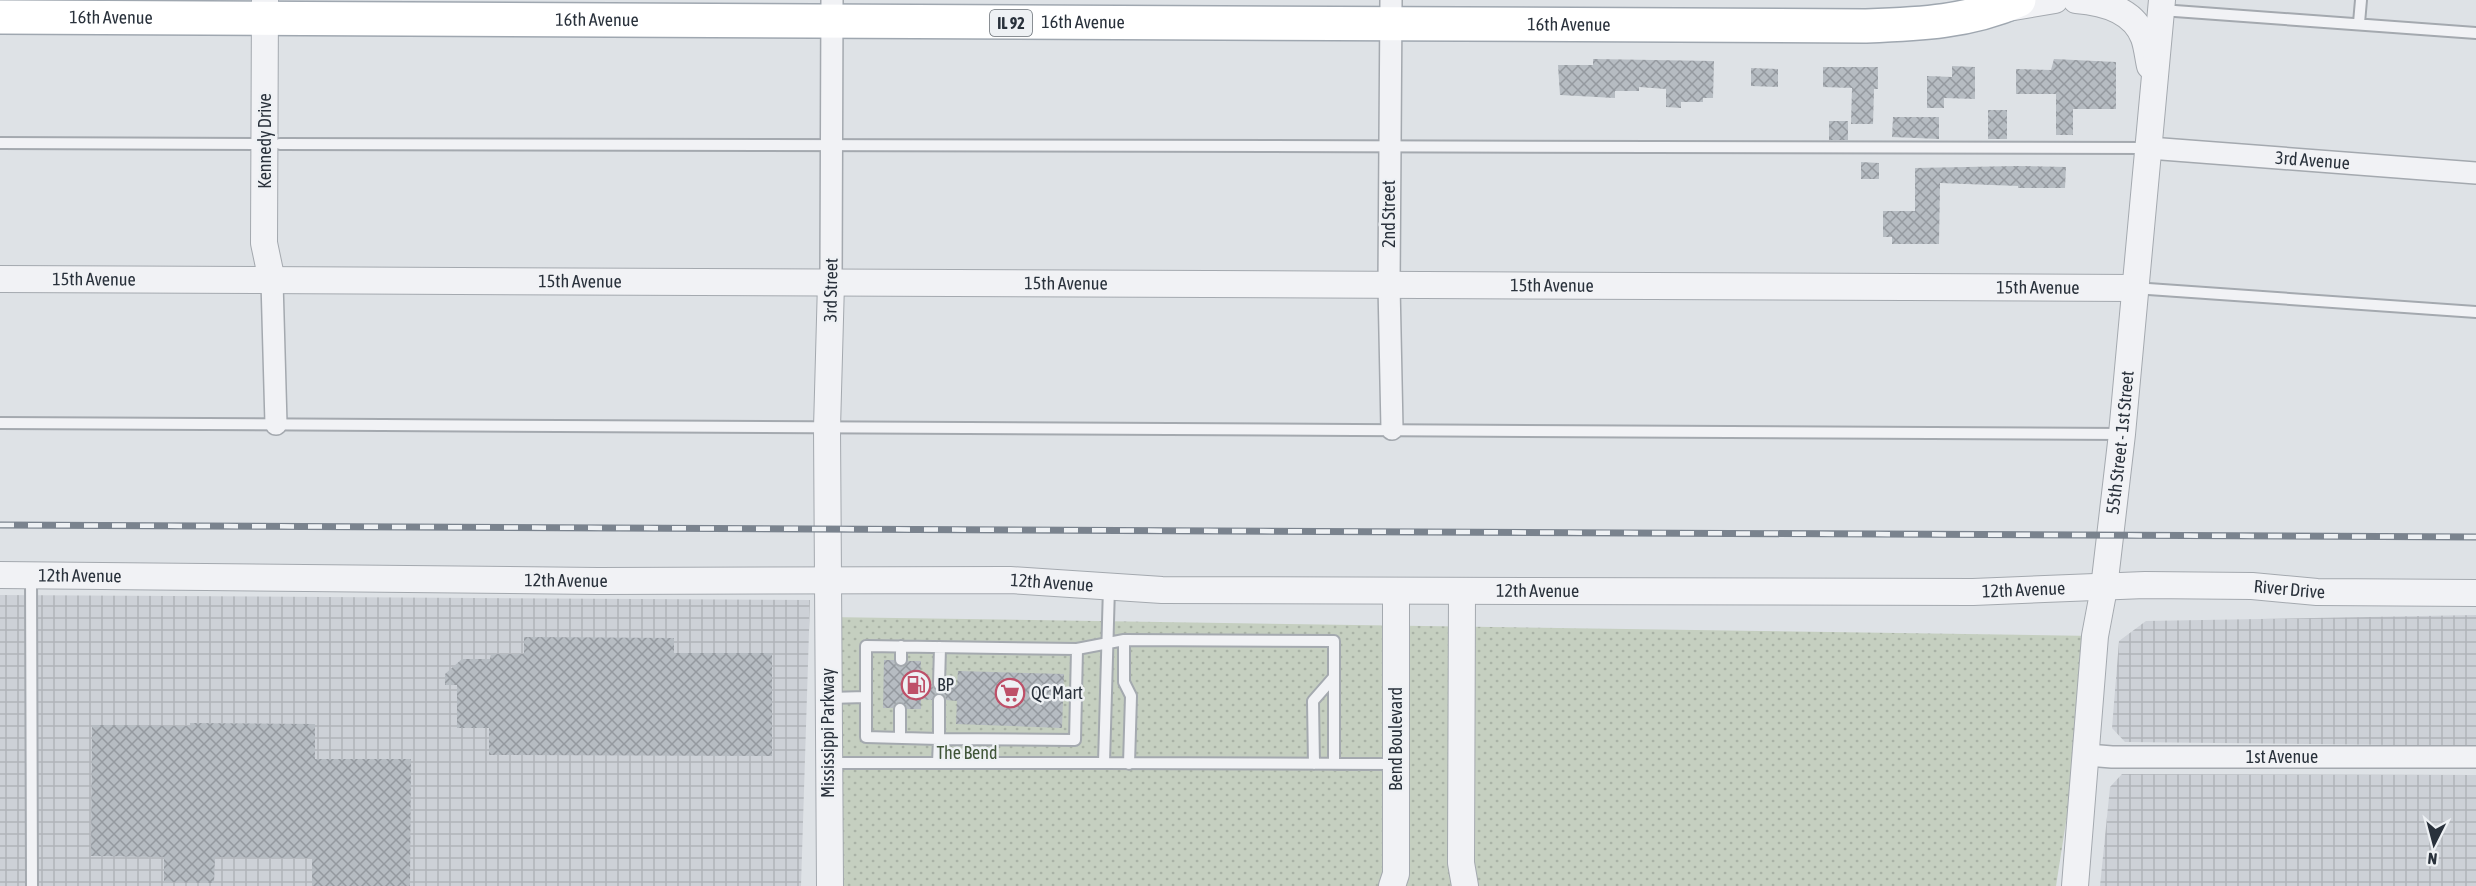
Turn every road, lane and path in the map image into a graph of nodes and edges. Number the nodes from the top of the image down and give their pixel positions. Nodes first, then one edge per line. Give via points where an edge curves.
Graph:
1 (2055, 0) edge
2 (2076, 0) edge
3 (2361, 0) edge
4 (2008, 5) edge
5 (2161, 5) edge
6 (274, 10) edge
7 (832, 11) edge
8 (1391, 12) edge
9 (0, 17) edge
10 (2359, 23) junction
11 (2476, 33) edge
12 (2154, 87) junction
13 (0, 143) edge
14 (272, 144) junction
15 (831, 146) junction
16 (1389, 148) junction
17 (2149, 148) junction
18 (2476, 173) edge
19 (0, 279) edge
20 (273, 281) junction
21 (831, 283) junction
22 (1389, 285) junction
23 (2134, 288) junction
24 (2476, 312) edge
25 (0, 423) edge
26 (276, 424) junction
27 (827, 428) junction
28 (1392, 429) junction
29 (2122, 434) junction
30 (0, 575) edge
31 (31, 575) junction
32 (828, 579) junction
33 (1108, 587) junction
34 (2104, 588) junction
35 (1396, 591) junction
36 (1462, 592) junction
37 (2476, 593) edge
38 (1124, 640) junction
39 (1106, 645) junction
40 (901, 646) junction
41 (940, 647) junction
42 (1077, 649) junction
43 (901, 660) dead end
44 (1334, 677) junction
45 (939, 684) dead end
46 (866, 697) junction
47 (828, 698) junction
48 (939, 700) dead end
49 (900, 709) dead end
50 (900, 738) junction
51 (939, 739) junction
52 (2087, 756) junction
53 (2476, 757) edge
54 (938, 763) junction
55 (1104, 763) junction
56 (829, 764) junction
57 (1129, 764) junction
58 (1314, 764) junction
59 (1334, 764) junction
60 (1396, 764) junction
61 (32, 886) edge
62 (830, 886) edge
63 (1392, 886) edge
64 (1465, 886) edge
65 (2075, 886) edge

1 - 4 street
2 - 12 street via 2116,8 2134,24 2144,36
3 - 10 lane
4 - 8 main road, 16th Avenue / IL 92 via 1936,23 1866,26
5 - 10 lane
5 - 12 street, 55th Street - 1st Street
6 - 7 main road, 16th Avenue / IL 92
6 - 9 main road, 16th Avenue / IL 92
6 - 14 street, Kennedy Drive
7 - 8 main road, 16th Avenue / IL 92
7 - 15 street, 3rd Street
8 - 16 street, 2nd Street
10 - 11 lane
12 - 17 street, 55th Street - 1st Street
13 - 14 lane
14 - 15 lane
14 - 20 street, Kennedy Drive via 281,243
15 - 16 lane
15 - 21 street, 3rd Street
16 - 17 lane
16 - 22 street, 2nd Street
17 - 18 street, 3rd Avenue
17 - 23 street, 55th Street - 1st Street
19 - 20 street, 15th Avenue
20 - 21 street, 15th Avenue
20 - 26 street, Kennedy Drive
21 - 22 street, 15th Avenue
21 - 27 street, 3rd Street
22 - 23 street, 15th Avenue
22 - 28 street, 2nd Street
23 - 24 lane
23 - 29 street, 55th Street - 1st Street
25 - 26 lane
26 - 27 lane
27 - 28 lane
27 - 32 street, 3rd Street
28 - 29 lane
29 - 34 street, 55th Street - 1st Street
30 - 31 street, 12th Avenue
31 - 32 street, 12th Avenue via 598,581
31 - 61 lane
32 - 33 street, 12th Avenue via 1010,580
32 - 47 street, Mississippi Parkway
33 - 35 street, 12th Avenue
33 - 39 lane
34 - 36 street, 12th Avenue via 1972,592
34 - 37 street, River Drive via 2252,586 2317,592
34 - 52 street, 55th Street - 1st Street via 2095,633
35 - 36 street, 12th Avenue
35 - 60 street, Bend Boulevard
36 - 64 street via 1461,863
38 - 39 lane
38 - 44 lane via 1334,641
38 - 57 lane via 1124,682 1131,696
39 - 42 lane
39 - 55 lane
40 - 41 lane
40 - 43 lane
40 - 46 lane via 866,646
41 - 42 lane
41 - 45 lane
42 - 51 lane via 1075,740
44 - 58 lane via 1313,701
44 - 59 lane
46 - 47 lane
46 - 50 lane via 866,737
47 - 56 street, Mississippi Parkway
48 - 51 lane
49 - 50 lane
50 - 51 lane
51 - 54 lane
52 - 53 street, 1st Avenue
52 - 65 street, 55th Street - 1st Street
54 - 55 lane
54 - 56 lane
55 - 57 lane
56 - 62 street, Mississippi Parkway
57 - 58 lane
58 - 59 lane
59 - 60 lane
60 - 63 street, Bend Boulevard via 1396,874

